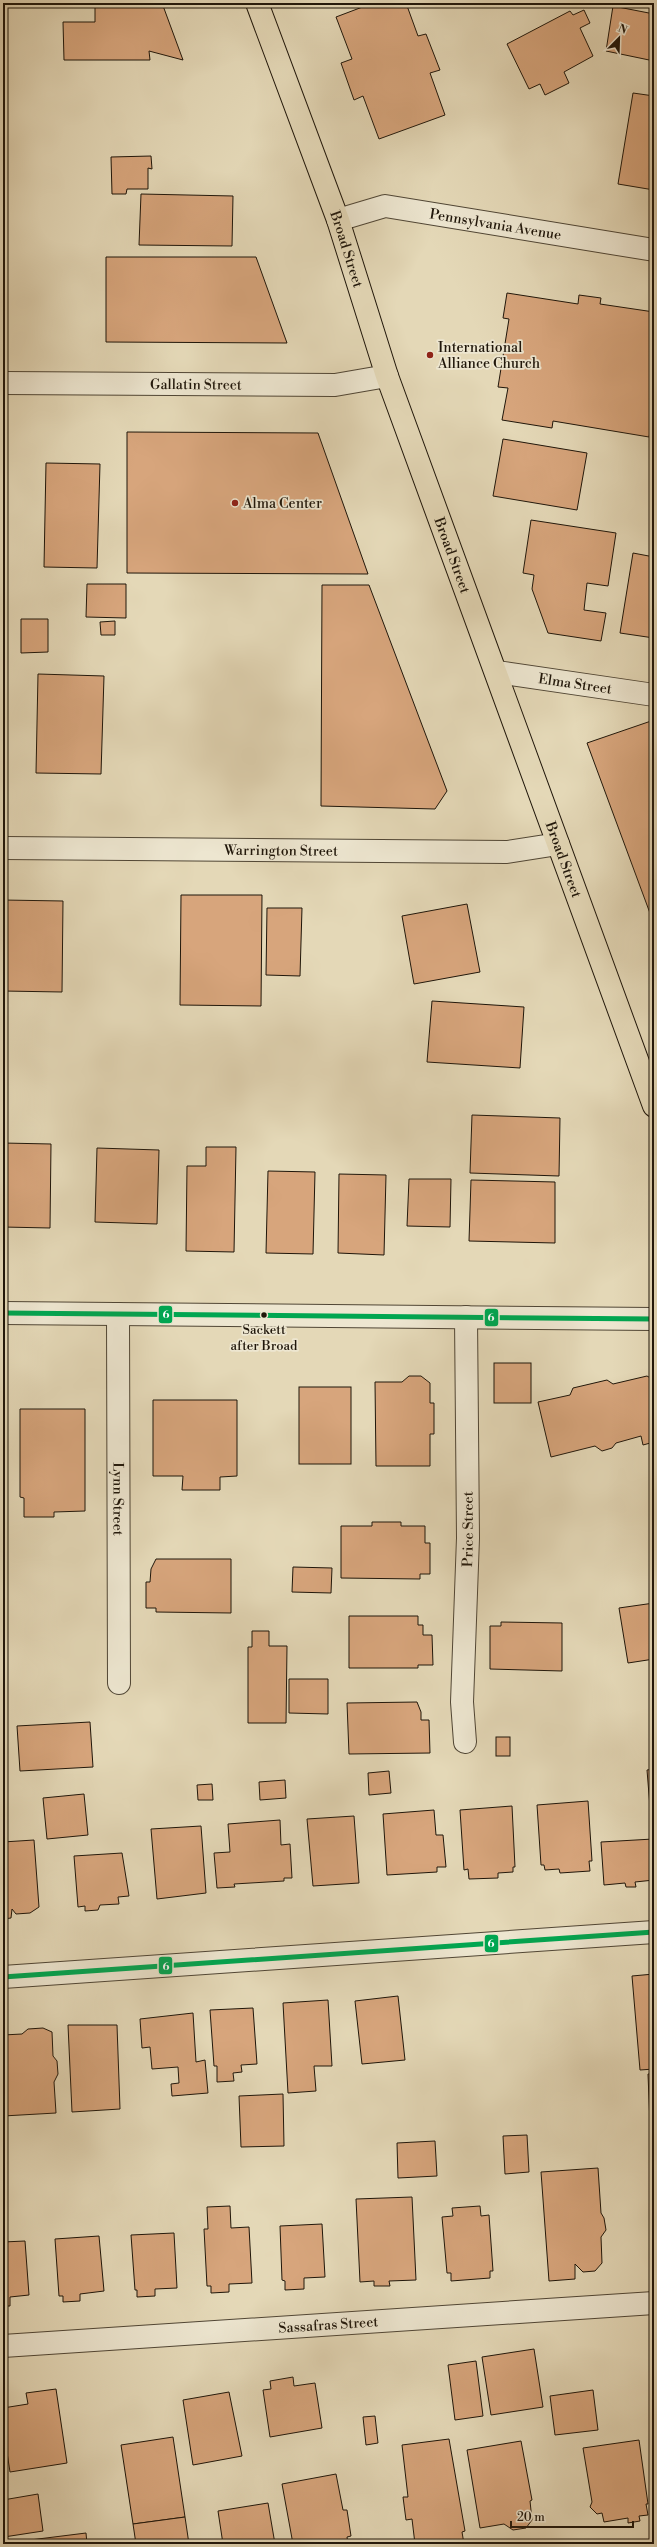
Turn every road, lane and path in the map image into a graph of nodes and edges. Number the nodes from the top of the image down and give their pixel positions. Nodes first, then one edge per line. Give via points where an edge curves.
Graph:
1 (257, 3) edge
2 (338, 220) junction
3 (654, 250) edge
4 (387, 376) junction
5 (3, 383) edge
6 (497, 672) junction
7 (654, 695) edge
8 (558, 844) junction
9 (3, 848) edge
10 (654, 1106) edge
11 (3, 1313) edge
12 (118, 1314) junction
13 (466, 1317) junction
14 (654, 1319) edge
15 (119, 1683) dead end
16 (465, 1742) dead end
17 (654, 1932) edge
18 (3, 1977) edge
19 (654, 2303) edge
20 (3, 2346) edge

1 - 2 main road, Broad Street
2 - 3 street, Pennsylvania Avenue via 386,206
2 - 4 main road, Broad Street
4 - 5 street, Gallatin Street via 335,385
4 - 6 main road, Broad Street
6 - 7 street, Elma Street
6 - 8 main road, Broad Street
8 - 9 street, Warrington Street via 507,852
8 - 10 main road, Broad Street
11 - 12 street
12 - 13 street
12 - 15 street, Lynn Street
13 - 14 street
13 - 16 street, Price Street via 468,1538 462,1702
17 - 18 street
19 - 20 street, Sassafras Street

